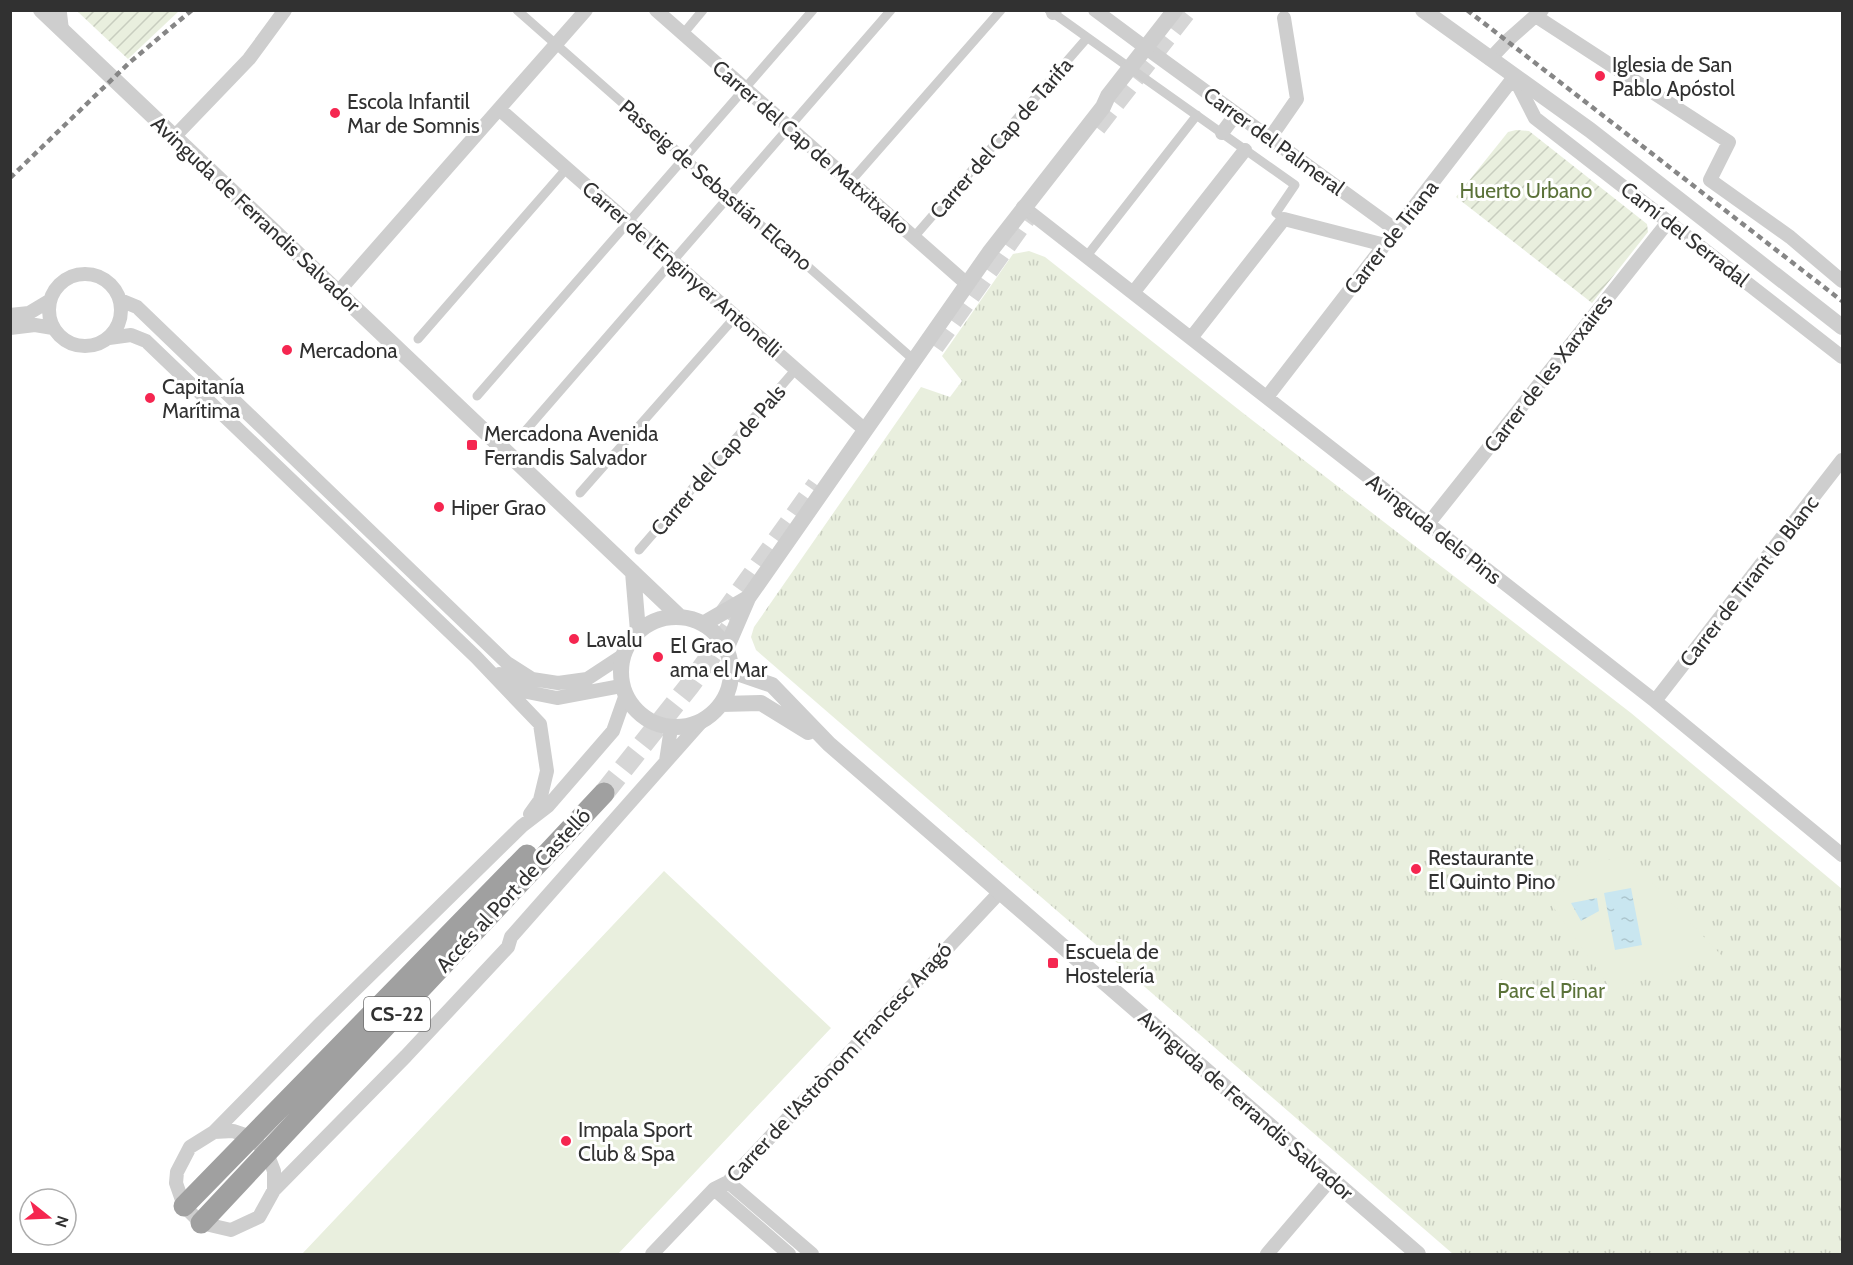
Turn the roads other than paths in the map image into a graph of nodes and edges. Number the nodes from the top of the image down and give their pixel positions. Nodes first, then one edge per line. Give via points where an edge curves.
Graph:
1 (41, 10) edge
2 (57, 10) edge
3 (285, 10) edge
4 (517, 10) edge
5 (586, 10) edge
6 (656, 10) edge
7 (703, 10) edge
8 (813, 10) edge
9 (891, 10) edge
10 (1001, 10) edge
11 (1095, 10) edge
12 (1175, 10) edge
13 (1186, 10) edge
14 (1423, 10) edge
15 (1052, 11) edge
16 (1540, 14) edge
17 (1284, 18) dead end
18 (62, 30) junction
19 (683, 34) junction
20 (1087, 38) junction
21 (556, 45) junction
22 (1149, 50) junction
23 (1490, 59) junction
24 (1134, 70) junction
25 (1514, 77) junction
26 (745, 88) junction
27 (499, 109) junction
28 (1236, 114) junction
29 (1197, 115) junction
30 (789, 128) junction
31 (1222, 133) junction
32 (174, 137) junction
33 (1270, 138) junction
34 (1245, 150) junction
35 (684, 158) junction
36 (567, 168) junction
37 (851, 181) junction
38 (729, 197) junction
39 (1023, 207) junction
40 (1284, 219) junction
41 (628, 222) junction
42 (1668, 222) junction
43 (1396, 230) junction
44 (914, 237) junction
45 (1385, 245) junction
46 (1086, 257) junction
47 (673, 261) junction
48 (1842, 281) edge
49 (967, 284) junction
50 (338, 292) junction
51 (1133, 293) junction
52 (120, 300) junction
53 (50, 302) junction
54 (10, 315) edge
55 (736, 316) junction
56 (1842, 327) edge
57 (10, 328) edge
58 (53, 328) junction
59 (109, 338) junction
60 (1191, 338) junction
61 (418, 339) dead end
62 (1842, 357) edge
63 (914, 360) junction
64 (796, 369) junction
65 (477, 396) dead end
66 (1267, 398) junction
67 (866, 430) junction
68 (520, 437) dead end
69 (1842, 460) edge
70 (580, 493) dead end
71 (1428, 524) junction
72 (639, 550) dead end
73 (633, 572) junction
74 (748, 598) junction
75 (679, 616) junction
76 (703, 624) junction
77 (638, 631) junction
78 (726, 649) junction
79 (622, 656) junction
80 (480, 662) junction
81 (731, 670) junction
82 (623, 692) junction
83 (1655, 701) junction
84 (721, 704) junction
85 (701, 722) junction
86 (671, 728) junction
87 (829, 744) junction
88 (666, 761) junction
89 (522, 826) junction
90 (1842, 855) edge
91 (1000, 892) junction
92 (214, 1132) junction
93 (250, 1137) junction
94 (267, 1153) junction
95 (1331, 1179) junction
96 (729, 1182) junction
97 (714, 1189) junction
98 (274, 1190) junction
99 (184, 1206) junction
100 (201, 1224) junction
101 (652, 1254) edge
102 (789, 1254) edge
103 (812, 1254) edge
104 (1267, 1254) edge
105 (1418, 1254) edge

1 - 18 street, Avinguda de Ferrandis Salvador
2 - 18 street
3 - 32 street via 249,59
4 - 21 street, Passeig de Sebastián Elcano
5 - 21 street
6 - 19 street, Carrer del Cap de Matxitxako
7 - 19 street
8 - 26 street
9 - 30 street
10 - 37 street
11 - 22 street, Carrer del Palmeral
12 - 22 street
13 - 22 street
14 - 23 street, Camí del Serradal
15 - 20 street, Carrer del Palmeral
16 - 23 street
16 - 48 street via 1729,142 1710,180 1790,237
17 - 33 street via 1297,99
18 - 32 street, Avinguda de Ferrandis Salvador
19 - 26 street, Carrer del Cap de Matxitxako
20 - 24 street, Carrer del Palmeral
20 - 44 street, Carrer del Cap de Tarifa
21 - 27 street
21 - 35 street, Passeig de Sebastián Elcano
22 - 24 street
22 - 28 street, Carrer del Palmeral
23 - 25 street, Camí del Serradal
24 - 29 street, Carrer del Palmeral
24 - 39 street via 1114,102 1103,106
25 - 42 street, Camí del Serradal via 1535,118
25 - 43 street, Carrer de Triana
25 - 56 street, Camí del Serradal via 1590,130
26 - 30 street, Carrer del Cap de Matxitxako
26 - 35 street
27 - 36 street, Carrer de l'Enginyer Antonelli
27 - 50 street
28 - 31 street
28 - 33 street, Carrer del Palmeral
29 - 31 street, Carrer del Palmeral
29 - 46 street
30 - 37 street, Carrer del Cap de Matxitxako
30 - 38 street
31 - 34 street, Carrer del Palmeral
32 - 50 street, Avinguda de Ferrandis Salvador
33 - 43 street, Carrer del Palmeral
34 - 40 street, Carrer del Palmeral via 1295,185 1276,213
34 - 51 street
35 - 38 street, Passeig de Sebastián Elcano
35 - 41 street
36 - 41 street, Carrer de l'Enginyer Antonelli
36 - 61 street
37 - 44 street, Carrer del Cap de Matxitxako
38 - 47 street
38 - 63 street, Passeig de Sebastián Elcano
39 - 46 street, Avinguda dels Pins
39 - 49 street
40 - 45 street
40 - 60 street
41 - 47 street, Carrer de l'Enginyer Antonelli
41 - 65 street
42 - 62 street, Camí del Serradal
42 - 71 street, Carrer de les Xarxaires
43 - 45 street, Carrer de Triana
44 - 49 street, Carrer del Cap de Matxitxako
45 - 66 street, Carrer de Triana
46 - 51 street, Avinguda dels Pins
47 - 55 street, Carrer de l'Enginyer Antonelli
47 - 68 street
49 - 63 street
50 - 73 street, Avinguda de Ferrandis Salvador
51 - 60 street, Avinguda dels Pins
52 - 53 street via 102,278 84,274 63,282
52 - 59 street via 120,321
52 - 79 street via 137,307 507,663 532,679 558,683 586,679
53 - 54 street via 29,313
53 - 58 street
55 - 64 street, Carrer de l'Enginyer Antonelli
55 - 70 street
57 - 58 street
58 - 59 street via 64,340 79,347 95,346
59 - 80 street via 131,335 146,341
60 - 66 street, Avinguda dels Pins
63 - 67 street
64 - 67 street, Carrer de l'Enginyer Antonelli
64 - 72 street, Carrer del Cap de Pals
66 - 71 street, Avinguda dels Pins
67 - 74 street
69 - 83 street, Carrer de Tirant lo Blanc
71 - 83 street, Avinguda dels Pins
73 - 75 street, Avinguda de Ferrandis Salvador
73 - 77 street
74 - 76 street
74 - 78 street
75 - 76 street
75 - 77 street via 657,619
76 - 78 street via 717,634
77 - 79 street
78 - 81 street
79 - 82 street
80 - 82 street via 527,692 557,698
80 - 89 street via 540,724 547,771 540,800
81 - 84 street via 729,688
81 - 87 street, Avinguda de Ferrandis Salvador via 772,685
82 - 86 street via 644,719
82 - 89 street via 613,731 548,806
83 - 90 street, Avinguda dels Pins
84 - 85 street
84 - 87 street, Avinguda de Ferrandis Salvador via 761,703
85 - 86 street
85 - 88 street
86 - 88 street
87 - 91 street, Avinguda de Ferrandis Salvador
88 - 98 street via 511,936 508,947
89 - 92 street
91 - 95 street, Avinguda de Ferrandis Salvador
91 - 96 street, Carrer de l'Astrònom Francesc Aragó
92 - 93 street via 233,1131
92 - 99 street via 190,1147 177,1172 176,1183
93 - 94 street
93 - 94 highway, Accés al Port de Castelló / CS-22 via 516,867 599,789
93 - 99 highway, Accés al Port de Castelló / CS-22
94 - 98 street via 274,1171
94 - 100 highway, Accés al Port de Castelló / CS-22
95 - 104 street
95 - 105 street, Avinguda de Ferrandis Salvador
96 - 97 street, Carrer de l'Astrònom Francesc Aragó
96 - 103 street
97 - 101 street, Carrer de l'Astrònom Francesc Aragó
97 - 102 street
98 - 100 street via 259,1217 231,1230
99 - 100 street

